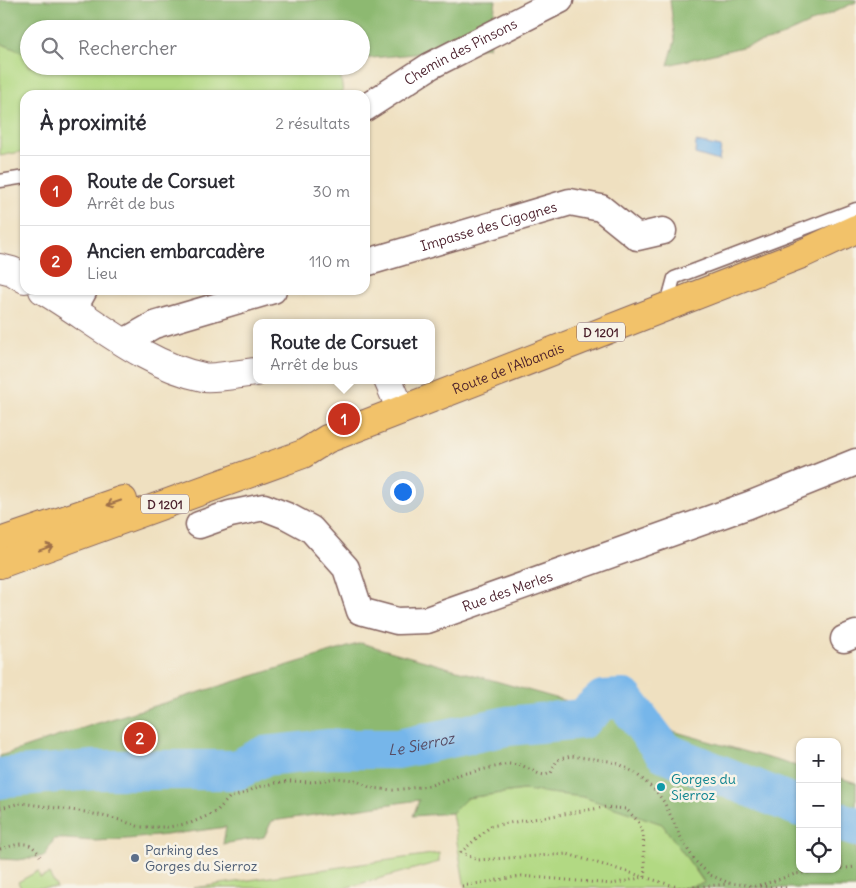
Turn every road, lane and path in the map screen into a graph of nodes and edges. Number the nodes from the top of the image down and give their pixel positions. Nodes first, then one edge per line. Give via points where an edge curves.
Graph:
1 (560, 0) edge
2 (370, 105) edge
3 (20, 178) edge
4 (0, 180) edge
5 (856, 209) edge
6 (856, 229) edge
7 (663, 231) dead end
8 (856, 249) edge
9 (802, 254) junction
10 (370, 262) edge
11 (0, 268) edge
12 (20, 276) edge
13 (63, 295) edge
14 (256, 295) edge
15 (79, 299) edge
16 (666, 307) junction
17 (124, 342) junction
18 (253, 372) edge
19 (390, 384) edge
20 (401, 410) junction
21 (327, 439) junction
22 (856, 462) edge
23 (199, 525) dead end
24 (0, 542) edge
25 (0, 564) edge
26 (0, 808) edge
27 (0, 849) edge
28 (40, 856) dead end
29 (856, 867) edge
30 (841, 869) edge
31 (802, 873) edge
32 (645, 877) junction
33 (732, 884) junction
34 (462, 886) dead end
35 (754, 886) junction
36 (788, 888) edge

1 - 2 street, Chemin des Pinsons via 430,66
3 - 4 lane
5 - 16 lane via 674,278
6 - 9 main road, Route de l'Albanais / D 1201
7 - 10 street, Impasse des Cigognes via 637,236 601,208 570,202
8 - 9 main road, Route de l'Albanais / D 1201
9 - 16 main road, Route de l'Albanais / D 1201
11 - 12 street
13 - 15 street
14 - 17 street via 154,325
15 - 17 street
16 - 20 main road, Route de l'Albanais / D 1201
17 - 18 street via 165,365 205,378
19 - 20 street
20 - 21 main road, Route de l'Albanais / D 1201
21 -> 24 main road, Route de l'Albanais / D 1201 via 299,439
25 -> 21 main road, Route de l'Albanais / D 1201 via 303,454
22 - 23 street, Rue des Merles via 748,505 427,620 397,621 360,611 346,568 310,529 288,516 264,508 230,514
26 - 33 path via 21,803 85,812 140,828 168,828 191,824 216,812 230,797 276,783 336,778 354,780 380,790 410,789 509,764 521,765 545,775 551,773 562,757 580,757 619,764 646,782 664,802 696,862 710,875
27 - 28 path via 26,843 32,845
29 - 30 path
31 - 35 path
32 - 32 path via 643,833 638,821 626,809 606,807 491,826 461,852 478,860 568,854
32 - 33 path via 682,888
32 - 34 path via 612,884 522,876
33 - 35 path
35 - 36 path

